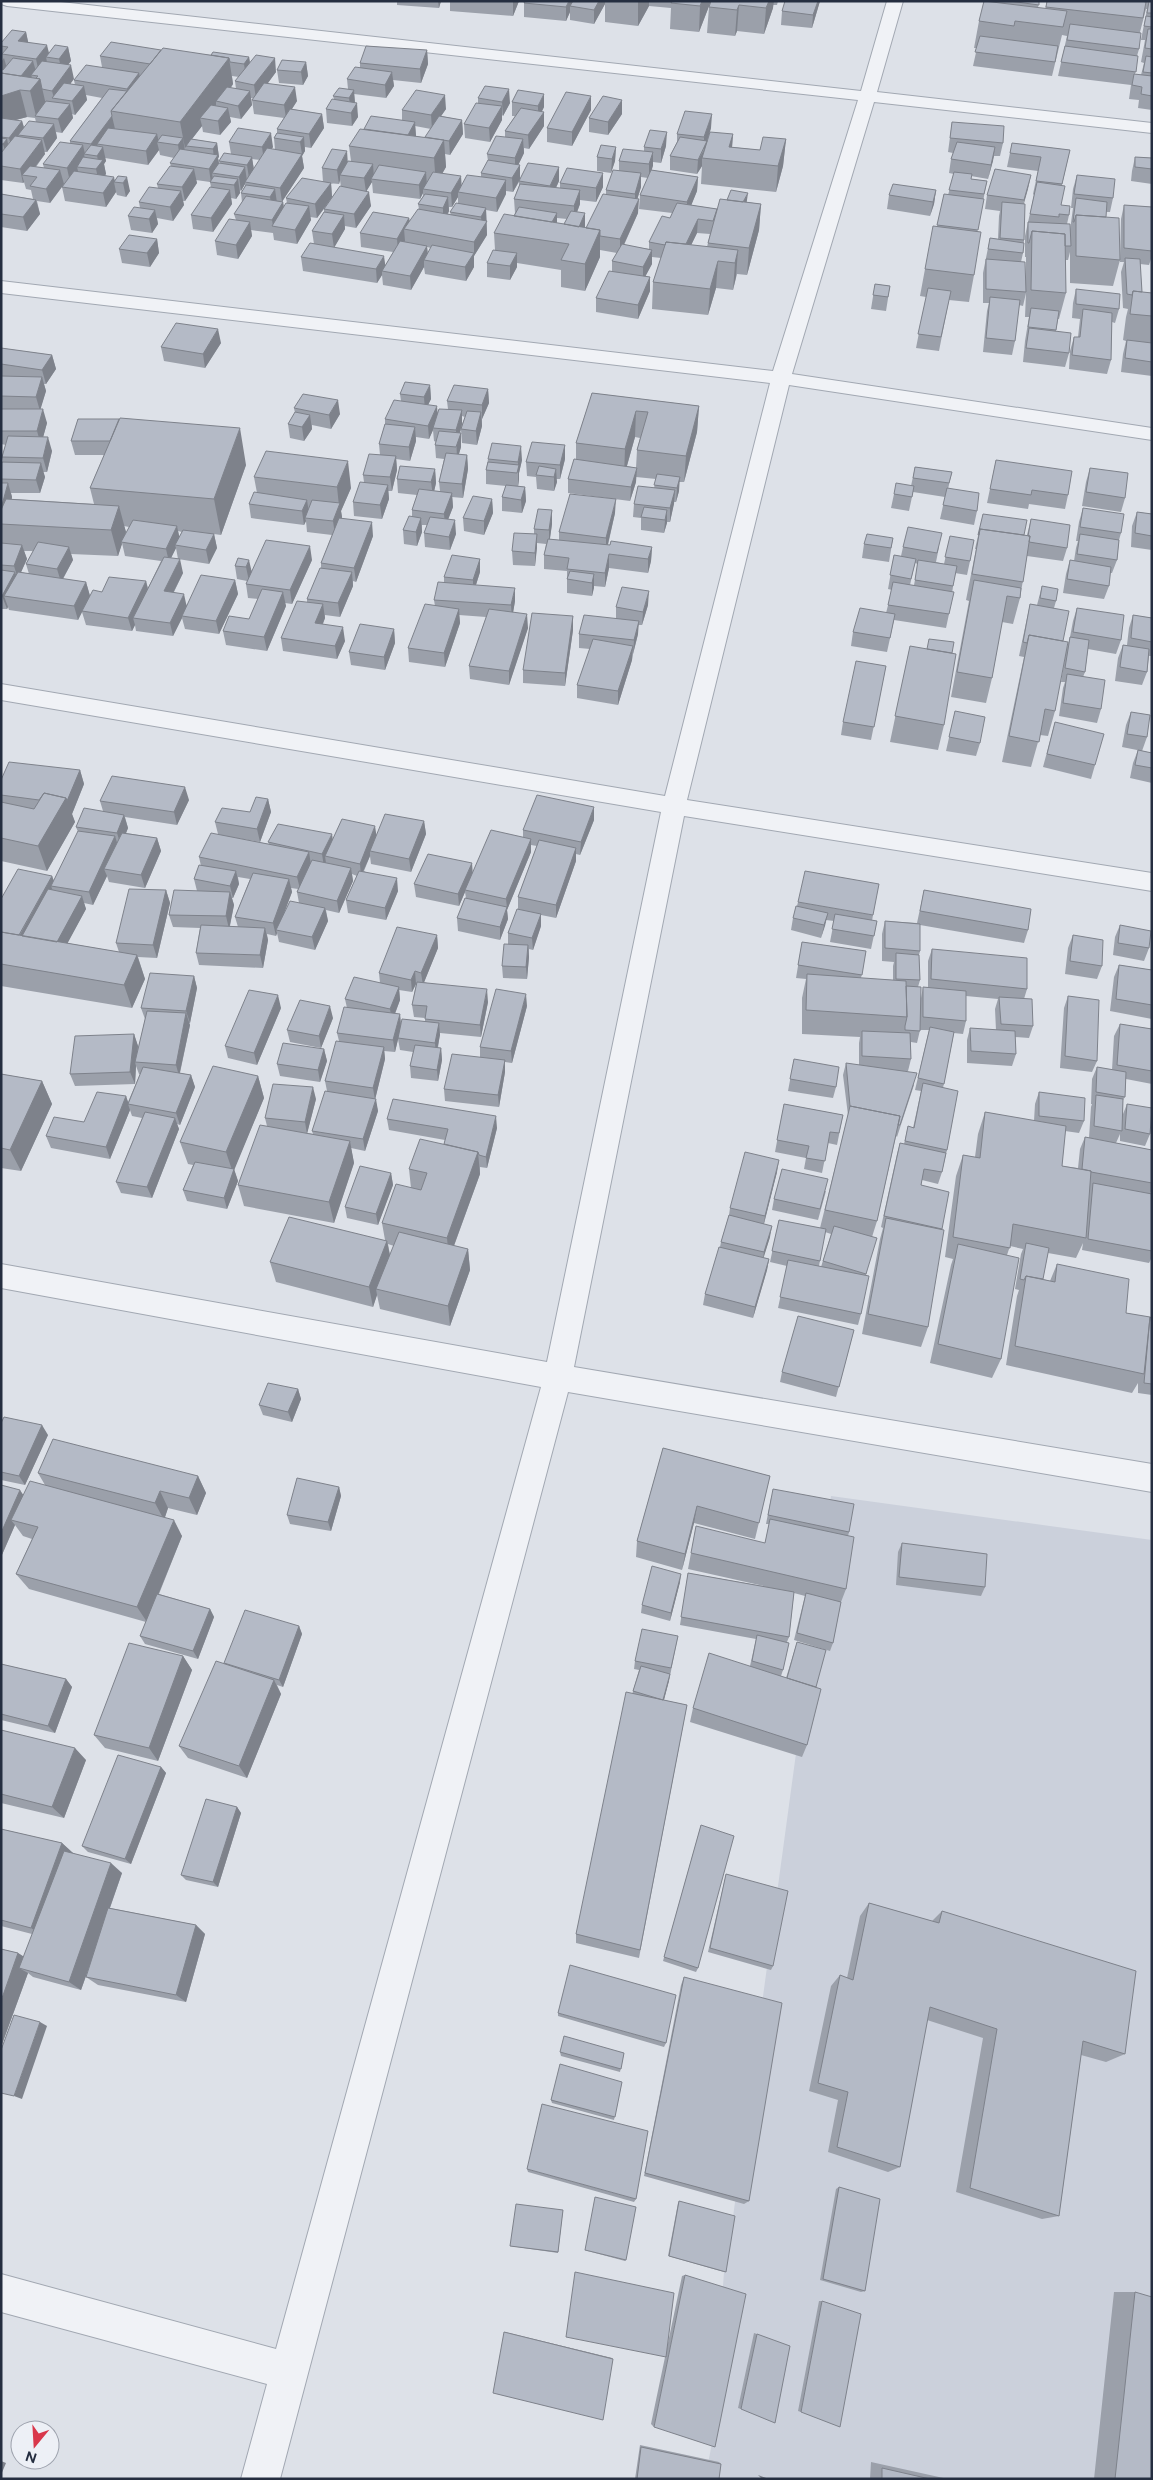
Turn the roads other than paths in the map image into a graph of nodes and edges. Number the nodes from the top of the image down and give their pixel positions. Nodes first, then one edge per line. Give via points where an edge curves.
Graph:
1 (7, 1) edge
2 (894, 1) edge
3 (868, 95) junction
4 (1152, 128) edge
5 (1, 287) edge
6 (781, 378) junction
7 (1152, 434) edge
8 (1, 692) edge
9 (674, 806) junction
10 (1152, 882) edge
11 (1, 1276) edge
12 (558, 1377) junction
13 (1152, 1478) edge
14 (1, 2293) edge
15 (289, 2371) junction
16 (260, 2479) edge

1 - 3 street
2 - 3 street
3 - 4 street
3 - 6 street
5 - 6 street
6 - 7 street
6 - 9 street
8 - 9 street
9 - 10 street
9 - 12 street
11 - 12 street
12 - 13 street
12 - 15 street
14 - 15 street
15 - 16 street

